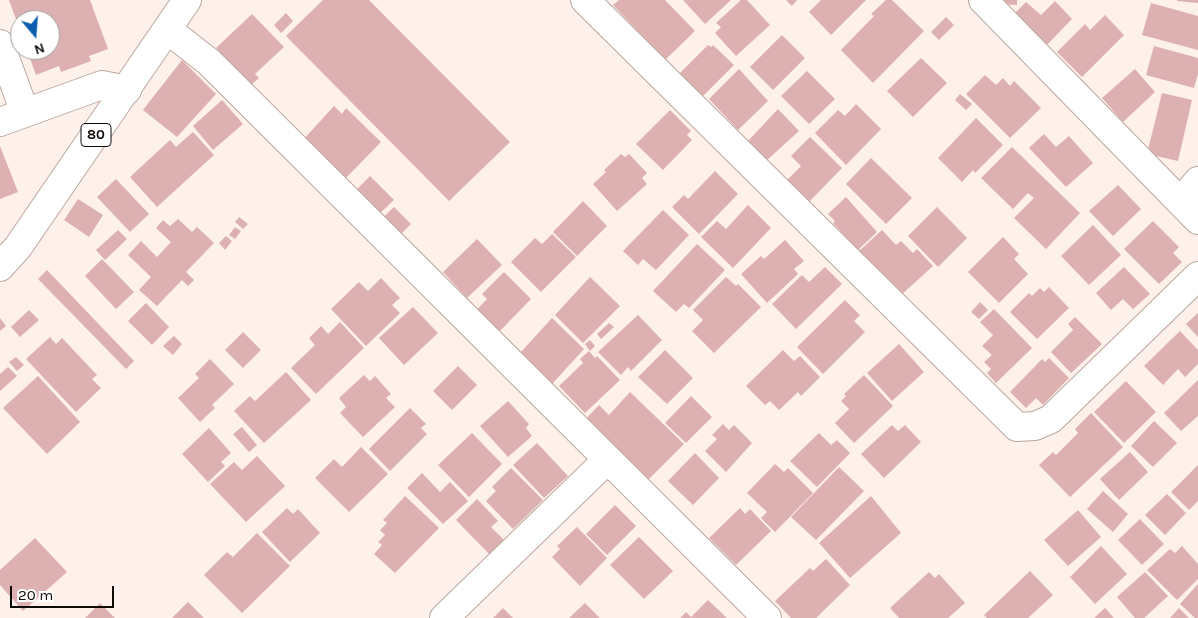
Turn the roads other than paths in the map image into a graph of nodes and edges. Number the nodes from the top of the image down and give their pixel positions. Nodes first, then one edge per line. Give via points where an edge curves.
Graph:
1 (187, 0) edge
2 (585, 0) edge
3 (983, 0) edge
4 (168, 30) junction
5 (0, 44) edge
6 (128, 90) junction
7 (25, 113) junction
8 (0, 122) edge
9 (1192, 201) edge
10 (0, 267) edge
11 (1198, 276) edge
12 (607, 460) junction
13 (444, 618) edge
14 (767, 618) edge

1 - 4 street, 80
2 - 11 street via 1017,427 1035,426 1051,419
3 - 9 street
4 - 6 street, 80
4 - 12 street via 209,62
5 - 7 street
6 - 7 street via 102,85
6 - 10 street, 80 via 18,247
7 - 8 street
12 - 13 street
12 - 14 street

